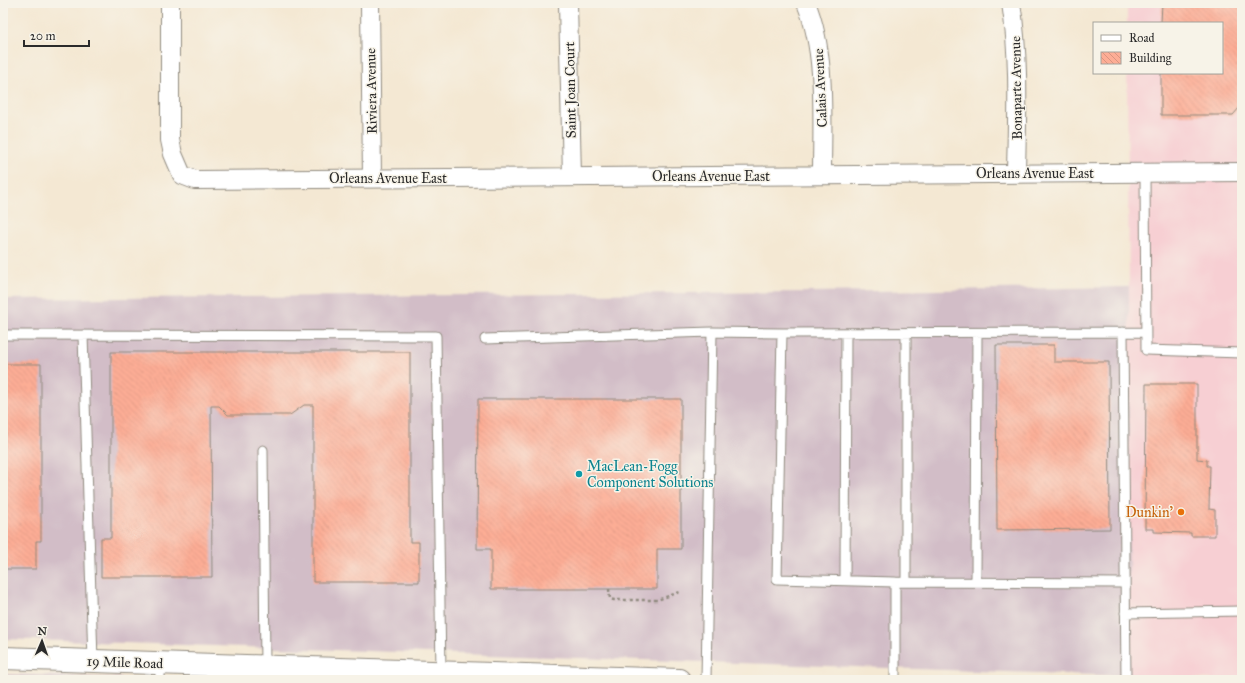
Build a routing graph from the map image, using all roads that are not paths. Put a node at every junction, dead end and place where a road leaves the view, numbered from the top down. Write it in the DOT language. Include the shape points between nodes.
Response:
graph roads {
  1 [pos="170,3"];
  2 [pos="370,3"];
  3 [pos="568,3"];
  4 [pos="806,3"];
  5 [pos="1012,3"];
  6 [pos="1242,172"];
  7 [pos="1145,173"];
  8 [pos="1016,174"];
  9 [pos="822,175"];
  10 [pos="572,177"];
  11 [pos="372,178"];
  12 [pos="712,332"];
  13 [pos="1123,332"];
  14 [pos="1145,332"];
  15 [pos="782,333"];
  16 [pos="846,333"];
  17 [pos="906,333"];
  18 [pos="977,333"];
  19 [pos="3,335"];
  20 [pos="83,335"];
  21 [pos="485,339"];
  22 [pos="1242,354"];
  23 [pos="263,450"];
  24 [pos="845,580"];
  25 [pos="895,582"];
  26 [pos="906,582"];
  27 [pos="976,582"];
  28 [pos="1125,583"];
  29 [pos="1242,610"];
  30 [pos="1125,612"];
  31 [pos="3,658"];
  32 [pos="93,661"];
  33 [pos="265,666"];
  34 [pos="160,671"];
  35 [pos="227,673"];
  36 [pos="441,676"];
  37 [pos="618,679"];
  38 [pos="679,680"];
  39 [pos="706,680"];
  40 [pos="895,680"];
  41 [pos="1126,680"];
  1 -- 11 [label="street, Orleans Avenue East" via="170,140 182,175 195,180"];
  2 -- 11 [label="street, Riviera Avenue"];
  3 -- 10 [label="street, Saint Joan Court"];
  4 -- 9 [label="street, Calais Avenue" via="818,48 822,99"];
  5 -- 8 [label="street, Bonaparte Avenue" via="1017,69"];
  6 -- 7 [label="street, Orleans Avenue East"];
  7 -- 8 [label="street, Orleans Avenue East"];
  7 -- 14 [label="lane"];
  8 -- 9 [label="street, Orleans Avenue East"];
  9 -- 10 [label="street, Orleans Avenue East"];
  10 -- 11 [label="street, Orleans Avenue East"];
  12 -- 15 [label="lane"];
  12 -- 21 [label="lane"];
  12 -- 39 [label="lane"];
  13 -- 14 [label="lane"];
  13 -- 18 [label="lane"];
  13 -- 28 [label="lane"];
  14 -- 22 [label="lane" via="1146,350"];
  15 -- 16 [label="lane"];
  15 -- 24 [label="lane" via="777,579"];
  16 -- 17 [label="lane"];
  16 -- 24 [label="lane"];
  17 -- 18 [label="lane"];
  17 -- 26 [label="lane"];
  18 -- 27 [label="lane"];
  19 -- 20 [label="lane"];
  20 -- 32 [label="lane"];
  20 -- 36 [label="lane" via="436,336"];
  23 -- 33 [label="lane"];
  24 -- 25 [label="lane"];
  25 -- 26 [label="lane"];
  25 -- 40 [label="lane"];
  26 -- 27 [label="lane"];
  27 -- 28 [label="lane"];
  28 -- 30 [label="lane"];
  29 -- 30 [label="lane"];
  30 -- 41 [label="lane"];
  31 -- 32 [label="street, 19 Mile Road"];
  32 -- 34 [label="street, 19 Mile Road"];
  33 -- 35 [label="street, 19 Mile Road"];
  33 -- 36 [label="street, 19 Mile Road"];
  34 -- 35 [label="street, 19 Mile Road"];
  36 -- 37 [label="street, 19 Mile Road"];
  37 -- 38 [label="street, 19 Mile Road"];
}
